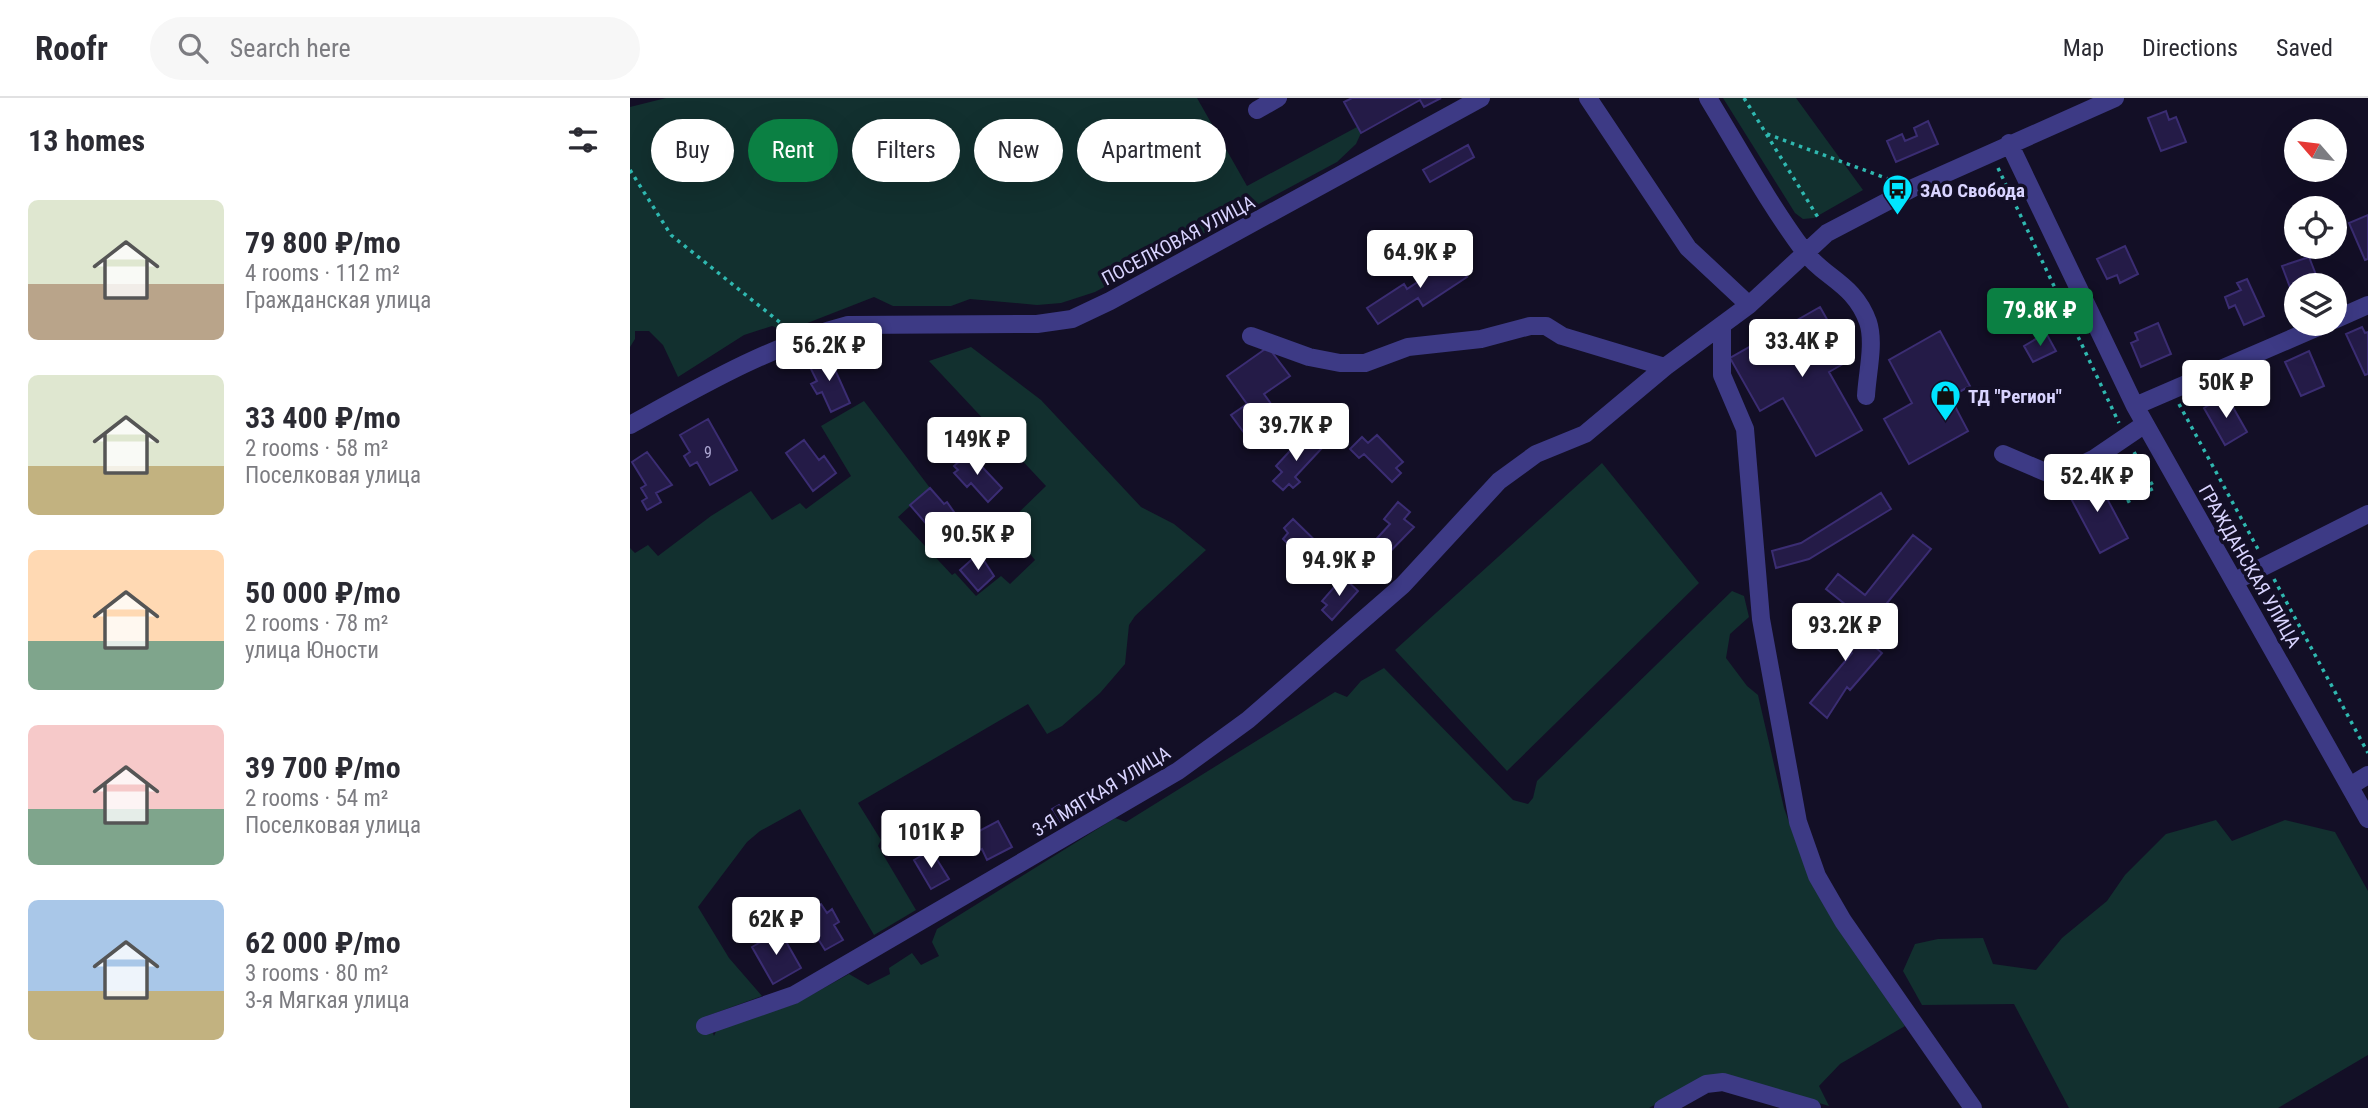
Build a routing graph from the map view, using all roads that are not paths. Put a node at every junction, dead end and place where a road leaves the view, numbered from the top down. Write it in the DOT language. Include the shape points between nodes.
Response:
graph roads {
  1 [pos="1278,98"];
  2 [pos="1481,98"];
  3 [pos="1588,98"];
  4 [pos="1708,98"];
  5 [pos="2115,98"];
  6 [pos="1257,110"];
  7 [pos="2009,143"];
  8 [pos="1806,254"];
  9 [pos="1749,305"];
  10 [pos="2368,305"];
  11 [pos="2347,314"];
  12 [pos="1722,327"];
  13 [pos="1251,336"];
  14 [pos="2298,336"];
  15 [pos="1665,367"];
  16 [pos="1866,396"];
  17 [pos="2135,407"];
  18 [pos="2145,424"];
  19 [pos="630,425"];
  20 [pos="2003,454"];
  21 [pos="2368,514"];
  22 [pos="2235,581"];
  23 [pos="2368,775"];
  24 [pos="2350,786"];
  25 [pos="2368,819"];
  26 [pos="705,1026"];
  27 [pos="1663,1108"];
  28 [pos="1812,1108"];
  29 [pos="1972,1108"];
  1 -- 6 [label="street"];
  2 -- 19 [label="street, ПОСЕЛКОВАЯ УЛИЦА" via="1072,318 1037,324 848,326 803,340 711,381"];
  3 -- 9 [label="street" via="1688,248"];
  4 -- 8 [label="street"];
  5 -- 7 [label="street"];
  7 -- 8 [label="street" via="1827,233"];
  7 -- 17 [label="street, ГРАЖДАНСКАЯ УЛИЦА"];
  8 -- 9 [label="street"];
  8 -- 16 [label="street" via="1842,283 1868,323"];
  9 -- 12 [label="street"];
  10 -- 11 [label="street"];
  12 -- 15 [label="street"];
  12 -- 29 [label="street" via="1722,375 1745,429 1761,619 1798,822 1818,876 1843,921"];
  13 -- 15 [label="street" via="1340,363 1365,362 1408,347 1546,326 1562,336"];
  14 -- 17 [label="street"];
  15 -- 26 [label="street, 3-Я МЯГКАЯ УЛИЦА" via="1585,434 1536,454 1499,481 1403,585 1248,720 1178,771 794,995"];
  17 -- 18 [label="street, ГРАЖДАНСКАЯ УЛИЦА"];
  18 -- 20 [label="street" via="2057,477"];
  18 -- 22 [label="street, ГРАЖДАНСКАЯ УЛИЦА"];
  21 -- 22 [label="street"];
  22 -- 24 [label="street, ГРАЖДАНСКАЯ УЛИЦА"];
  23 -- 24 [label="street"];
  24 -- 25 [label="street, ГРАЖДАНСКАЯ УЛИЦА"];
  27 -- 28 [label="street" via="1714,1082"];
}
